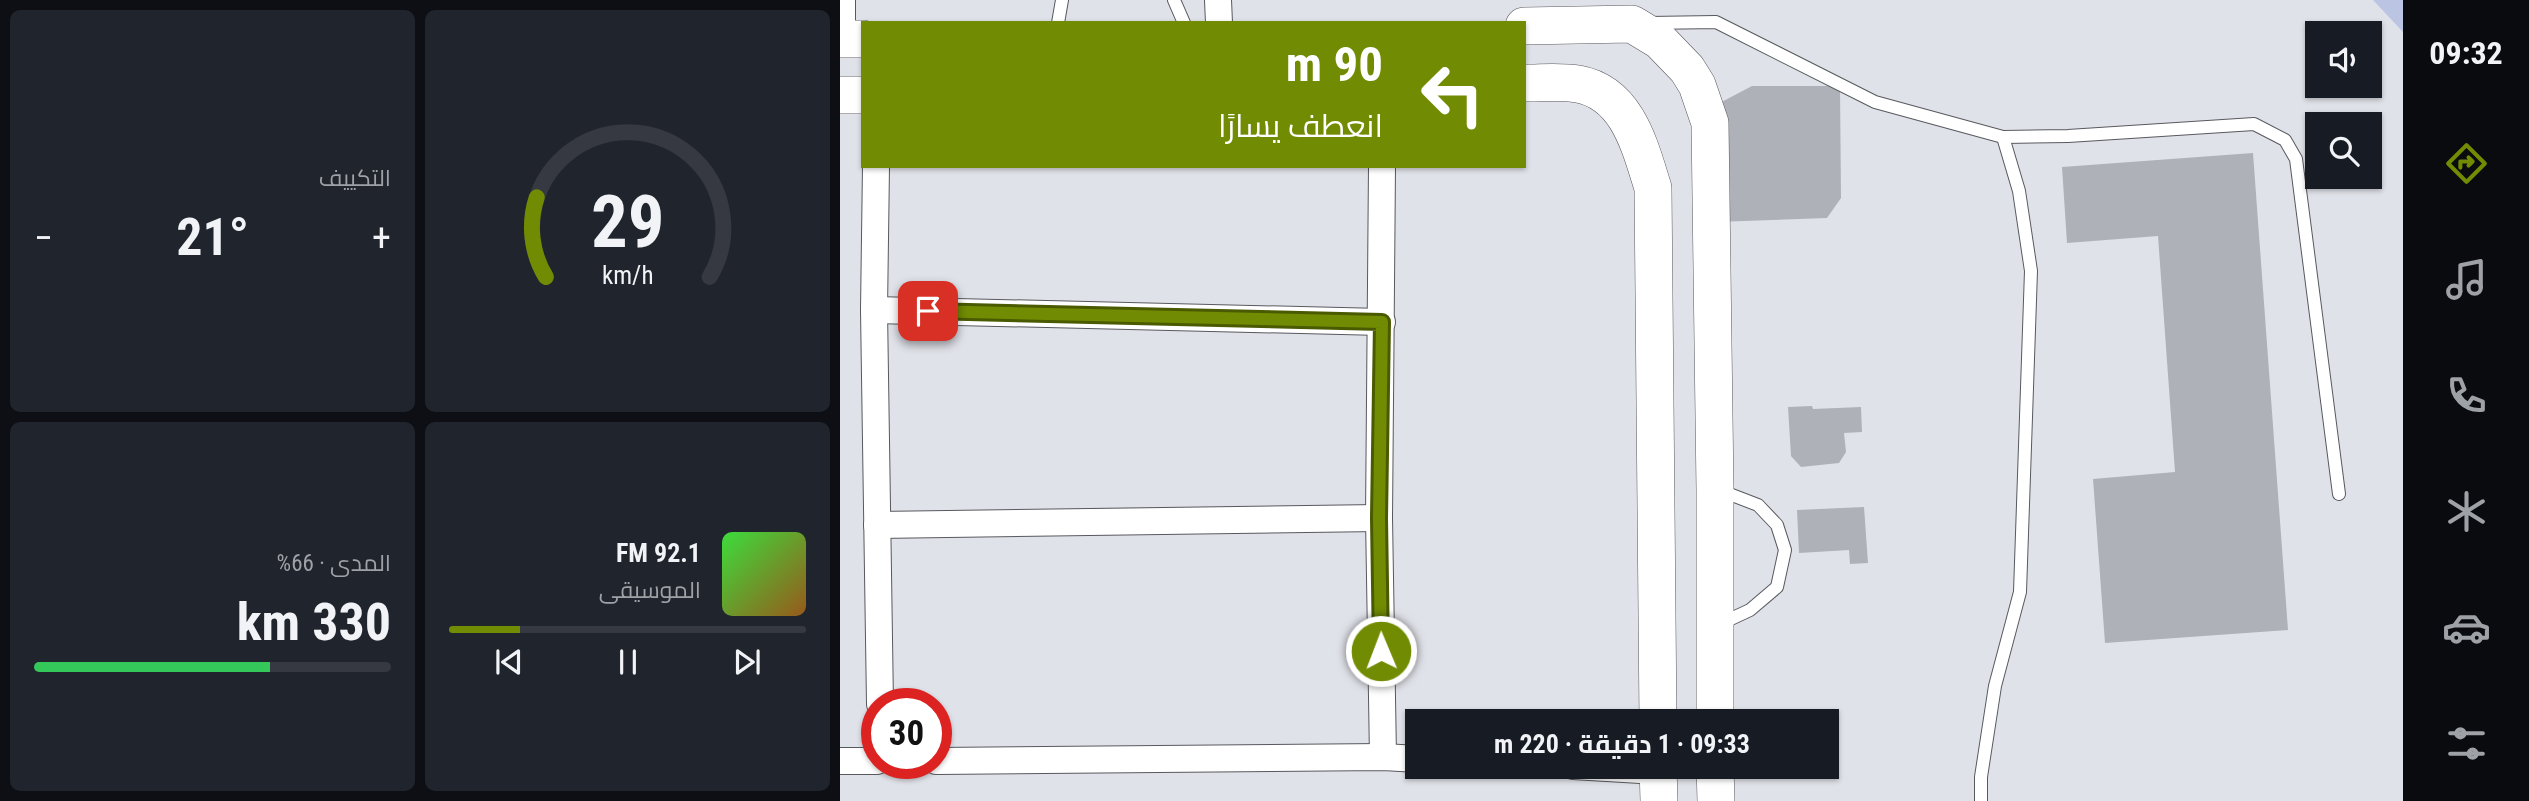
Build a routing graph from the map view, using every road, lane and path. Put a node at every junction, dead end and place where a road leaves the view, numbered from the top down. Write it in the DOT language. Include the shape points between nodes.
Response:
graph roads {
  1 [pos="842,0"];
  2 [pos="1062,0"];
  3 [pos="1174,0"];
  4 [pos="1218,0"];
  5 [pos="1058,21"];
  6 [pos="1183,21"];
  7 [pos="1219,21"];
  8 [pos="1632,24"];
  9 [pos="1526,26"];
  10 [pos="848,39"];
  11 [pos="1526,83"];
  12 [pos="840,95"];
  13 [pos="861,95"];
  14 [pos="2003,137"];
  15 [pos="876,168"];
  16 [pos="1382,168"];
  17 [pos="874,310"];
  18 [pos="1382,322"];
  19 [pos="1715,489"];
  20 [pos="2339,494"];
  21 [pos="1379,518"];
  22 [pos="877,525"];
  23 [pos="1714,627"];
  24 [pos="880,688"];
  25 [pos="1658,709"];
  26 [pos="1715,709"];
  27 [pos="1383,757"];
  28 [pos="1405,758"];
  29 [pos="840,761"];
  30 [pos="861,761"];
  31 [pos="952,761"];
  32 [pos="1715,779"];
  33 [pos="1716,801"];
  34 [pos="1981,801"];
  1 -- 10 [label="street"];
  2 -- 5 [label="lane"];
  3 -- 6 [label="lane"];
  4 -- 7 [label="street"];
  8 -- 9 [label="main road"];
  8 -- 14 [label="lane" via="1716,22 1875,102"];
  8 -- 19 [label="main road" via="1660,41 1687,69 1710,123"];
  11 -- 25 [label="main road" via="1580,84 1606,95 1623,111 1634,131 1653,188"];
  12 -- 13 [label="main road"];
  14 -- 20 [label="lane" via="2254,124 2285,140 2296,159"];
  14 -- 34 [label="lane" via="2020,191 2031,271 2020,592 1995,686"];
  15 -- 17 [label="street"];
  16 -- 18 [label="street"];
  17 -- 18 [label="street"];
  17 -- 22 [label="street"];
  18 -- 21 [label="street"];
  19 -- 23 [label="main road"];
  19 -- 23 [label="lane" via="1758,505 1777,525 1785,550 1777,587 1749,610"];
  21 -- 22 [label="street"];
  21 -- 27 [label="street"];
  22 -- 24 [label="street"];
  23 -- 26 [label="main road"];
  27 -- 28 [label="street"];
  27 -- 31 [label="street"];
  29 -- 30 [label="street"];
  32 -- 33 [label="main road"];
}
